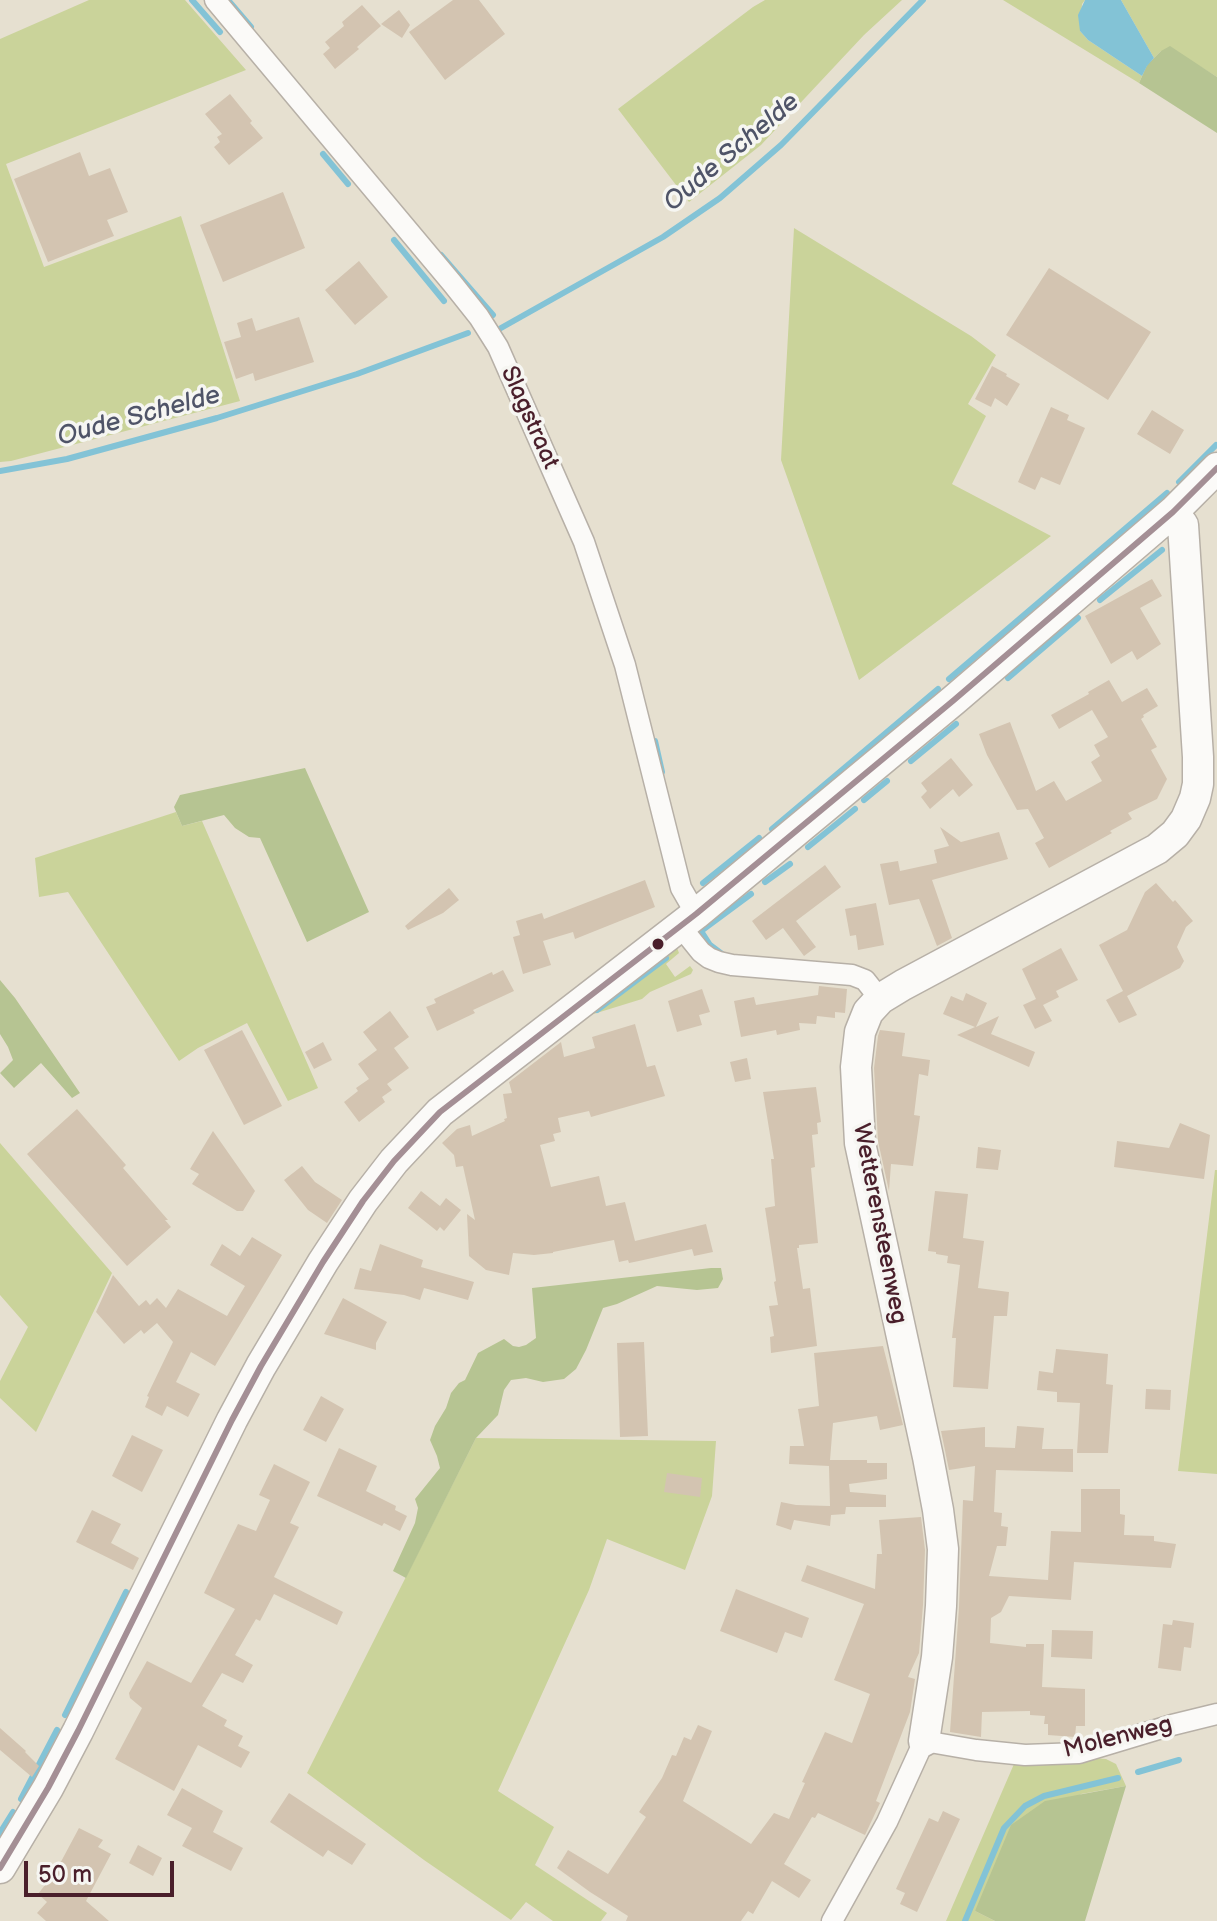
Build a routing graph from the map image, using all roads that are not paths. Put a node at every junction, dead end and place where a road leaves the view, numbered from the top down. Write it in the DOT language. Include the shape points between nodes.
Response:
graph roads {
  1 [pos="215,0"];
  2 [pos="1217,468"];
  3 [pos="1173,512"];
  4 [pos="1207,785"];
  5 [pos="688,920"];
  6 [pos="880,999"];
  7 [pos="1217,1714"];
  8 [pos="924,1741"];
  9 [pos="0,1868"];
  10 [pos="832,1921"];
  1 -- 5 [label="street, Slagstraat" via="452,283 498,347 584,542 625,665"];
  2 -- 3 [label="street"];
  3 -- 4 [label="street, Wetterensteenweg" via="1183,525 1195,706"];
  3 -- 5 [label="street"];
  4 -- 6 [label="street, Wetterensteenweg" via="1175,834 1157,849"];
  5 -- 6 [label="street, Slagstraat" via="701,952 709,958 732,965 852,975 865,980"];
  5 -- 9 [label="street" via="440,1112 363,1201 236,1411 73,1742"];
  6 -- 8 [label="street, Wetterensteenweg" via="860,1032 860,1143 942,1545 937,1657"];
  7 -- 8 [label="street, Molenweg" via="1079,1753 1025,1755"];
  8 -- 10 [label="street, Wetterensteenweg"];
}
